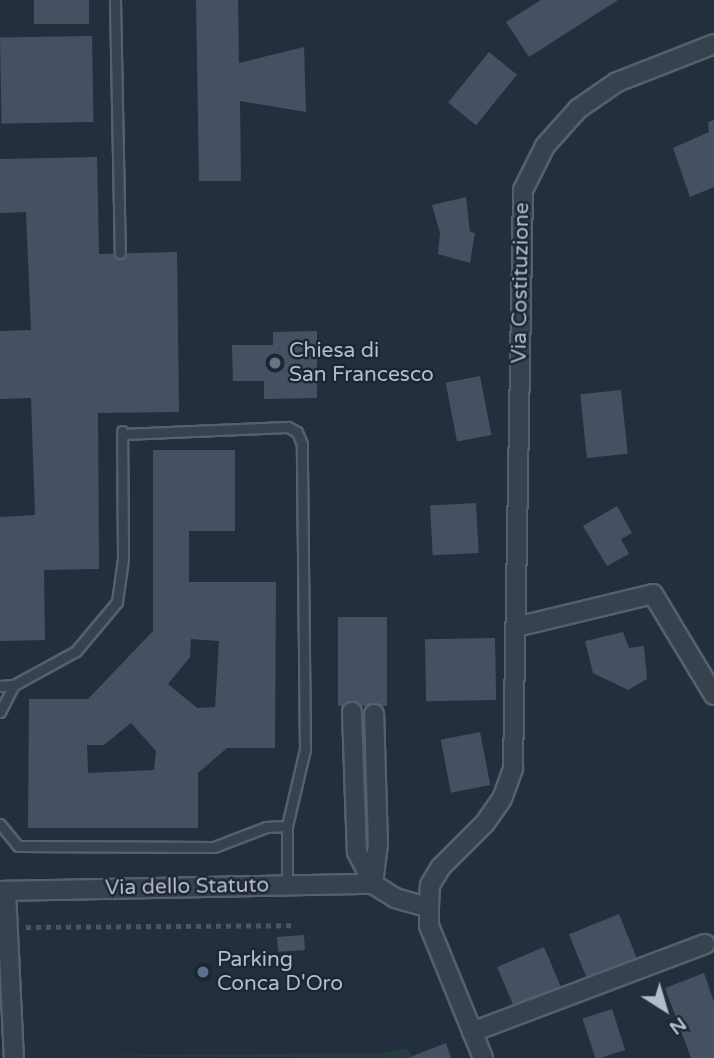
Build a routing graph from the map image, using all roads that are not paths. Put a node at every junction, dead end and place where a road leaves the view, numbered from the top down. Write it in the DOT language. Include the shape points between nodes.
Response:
graph roads {
  1 [pos="115,0"];
  2 [pos="714,44"];
  3 [pos="120,253"];
  4 [pos="516,627"];
  5 [pos="14,685"];
  6 [pos="0,686"];
  7 [pos="714,695"];
  8 [pos="0,712"];
  9 [pos="352,712"];
  10 [pos="374,714"];
  11 [pos="0,824"];
  12 [pos="287,826"];
  13 [pos="373,884"];
  14 [pos="287,886"];
  15 [pos="3,891"];
  16 [pos="429,908"];
  17 [pos="705,944"];
  18 [pos="472,1031"];
  19 [pos="14,1058"];
  20 [pos="483,1058"];
  1 -- 3 [label="lane"];
  2 -- 4 [label="street, Via Costituzione" via="617,82 578,109 545,146 523,190"];
  4 -- 7 [label="street" via="653,594"];
  4 -- 16 [label="street, Via Costituzione" via="513,768 502,799 485,823 441,867 430,885"];
  5 -- 6 [label="lane"];
  5 -- 8 [label="lane"];
  5 -- 12 [label="lane" via="76,651 117,602 123,559 122,431 288,427 297,432 302,444 305,749"];
  9 -- 13 [label="street" via="357,852"];
  10 -- 13 [label="street" via="378,846"];
  11 -- 12 [label="lane" via="18,846 214,847 266,827"];
  12 -- 14 [label="lane"];
  13 -- 14 [label="street, Via dello Statuto"];
  13 -- 16 [label="street" via="394,898"];
  14 -- 15 [label="street, Via dello Statuto"];
  15 -- 19 [label="street"];
  16 -- 18 [label="street" via="429,926"];
  17 -- 18 [label="street"];
  18 -- 20 [label="street"];
}
